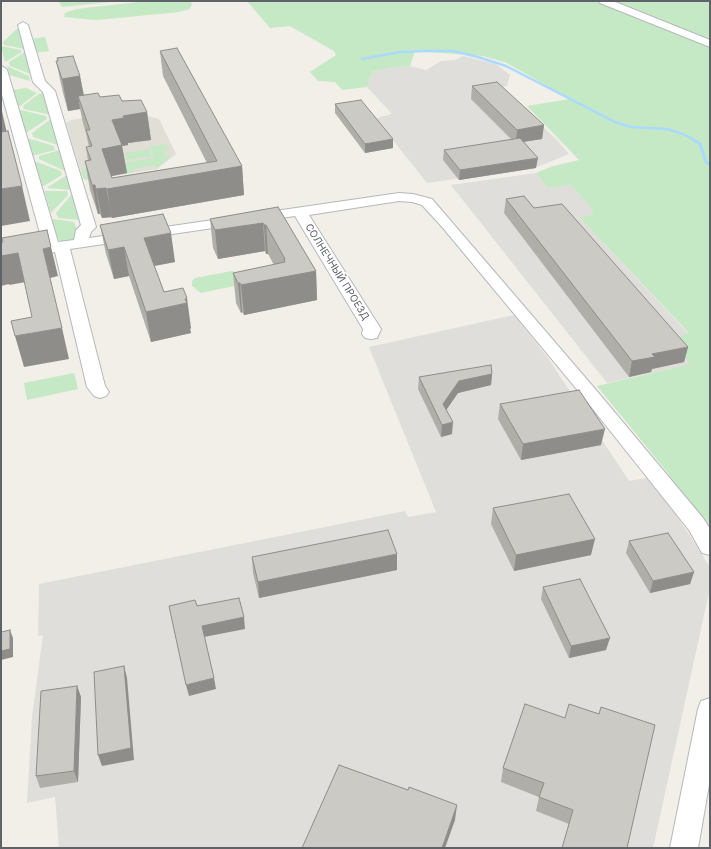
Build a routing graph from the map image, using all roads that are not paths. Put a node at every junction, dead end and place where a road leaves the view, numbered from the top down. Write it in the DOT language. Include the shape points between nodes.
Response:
graph roads {
  1 [pos="604,1"];
  2 [pos="23,26"];
  3 [pos="710,44"];
  4 [pos="1,70"];
  5 [pos="300,212"];
  6 [pos="80,244"];
  7 [pos="57,247"];
  8 [pos="1,256"];
  9 [pos="371,334"];
  10 [pos="100,392"];
  11 [pos="710,547"];
  12 [pos="710,709"];
  13 [pos="706,753"];
  14 [pos="684,848"];
  1 -- 3 [label="street"];
  2 -- 6 [label="street" via="39,82 49,91 89,227 84,230"];
  4 -- 7 [label="street"];
  5 -- 6 [label="street"];
  5 -- 9 [label="street, СОЛНЕЧНЫЙ ПРОЕЗД" via="372,328"];
  5 -- 11 [label="street" via="399,197 427,202 587,390 696,524"];
  6 -- 7 [label="street"];
  7 -- 8 [label="street"];
  7 -- 10 [label="street" via="96,387"];
  12 -- 13 [label="street"];
  13 -- 14 [label="street"];
}
